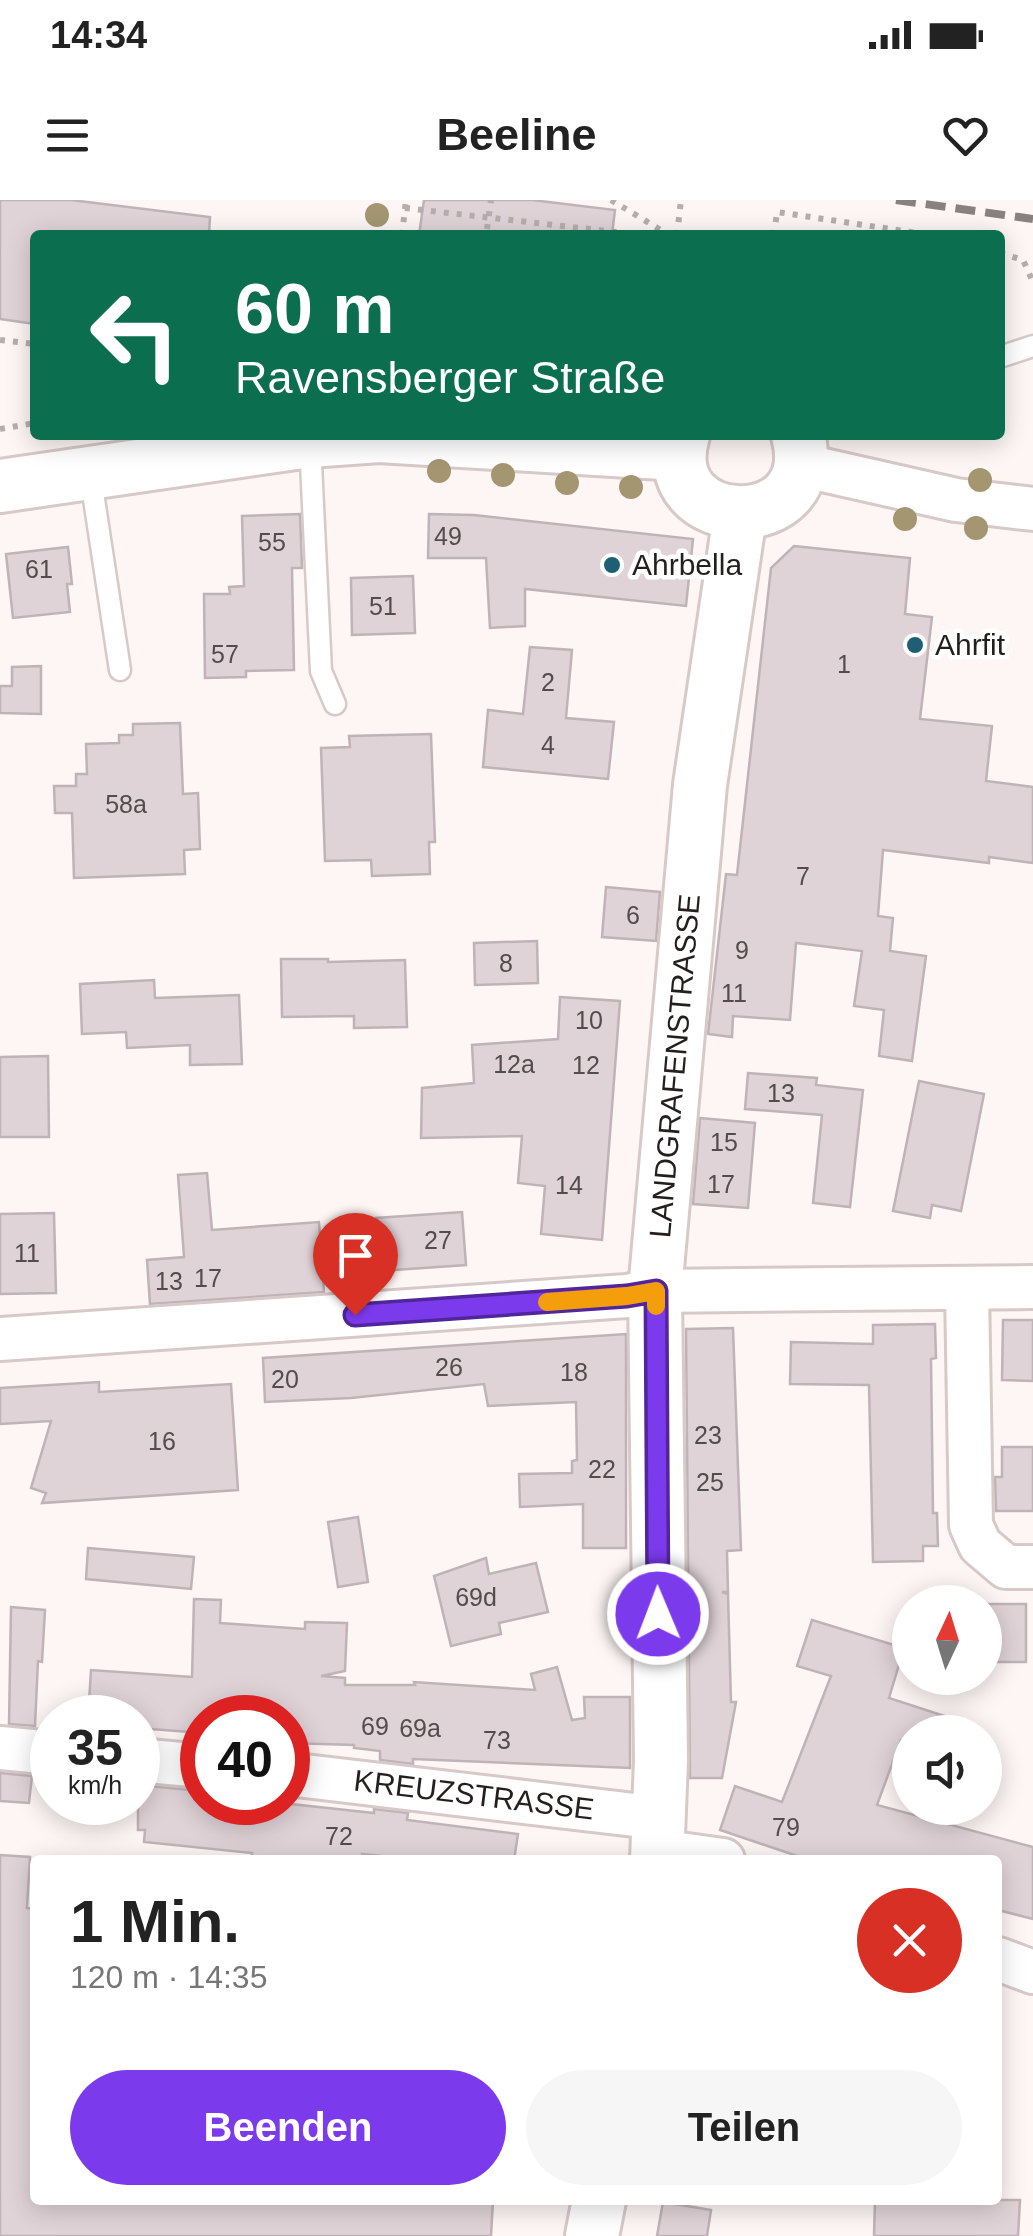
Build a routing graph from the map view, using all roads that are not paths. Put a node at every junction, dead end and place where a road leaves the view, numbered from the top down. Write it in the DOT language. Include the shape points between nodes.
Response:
graph roads {
  1 [pos="1033,346"];
  2 [pos="1005,354"];
  3 [pos="324,440"];
  4 [pos="513,440"];
  5 [pos="310,441"];
  6 [pos="681,445"];
  7 [pos="799,450"];
  8 [pos="89,471"];
  9 [pos="0,486"];
  10 [pos="1033,509"];
  11 [pos="740,515"];
  12 [pos="120,670"];
  13 [pos="335,704"];
  14 [pos="1033,1288"];
  15 [pos="967,1289"];
  16 [pos="656,1291"];
  17 [pos="0,1339"];
  18 [pos="1033,1568"];
  19 [pos="0,1748"];
  20 [pos="30,1750"];
  21 [pos="310,1778"];
  22 [pos="658,1843"];
  23 [pos="704,1855"];
  24 [pos="1002,1960"];
  25 [pos="1033,1972"];
  26 [pos="598,2205"];
  27 [pos="592,2236"];
  1 -- 2 [label="lane"];
  3 -- 5 [label="street"];
  4 -- 6 [label="street"];
  5 -- 8 [label="street"];
  5 -- 13 [label="lane" via="321,671"];
  6 -- 11 [label="street" via="684,478 696,495 712,508"];
  7 -- 10 [label="street" via="956,500"];
  7 -- 11 [label="street" via="791,488 775,504"];
  8 -- 9 [label="street"];
  8 -- 12 [label="lane"];
  11 -- 16 [label="street, LANDGRAFENSTRASSE" via="700,785"];
  14 -- 15 [label="street"];
  15 -- 16 [label="street"];
  15 -- 18 [label="street" via="971,1525 980,1545 1006,1567"];
  16 -- 17 [label="street"];
  16 -- 22 [label="street, LANDGRAFENSTRASSE"];
  19 -- 20 [label="street"];
  21 -- 22 [label="street, KREUZSTRASSE"];
  22 -- 23 [label="street, KREUZSTRASSE"];
  24 -- 25 [label="street"];
  26 -- 27 [label="street"];
}
